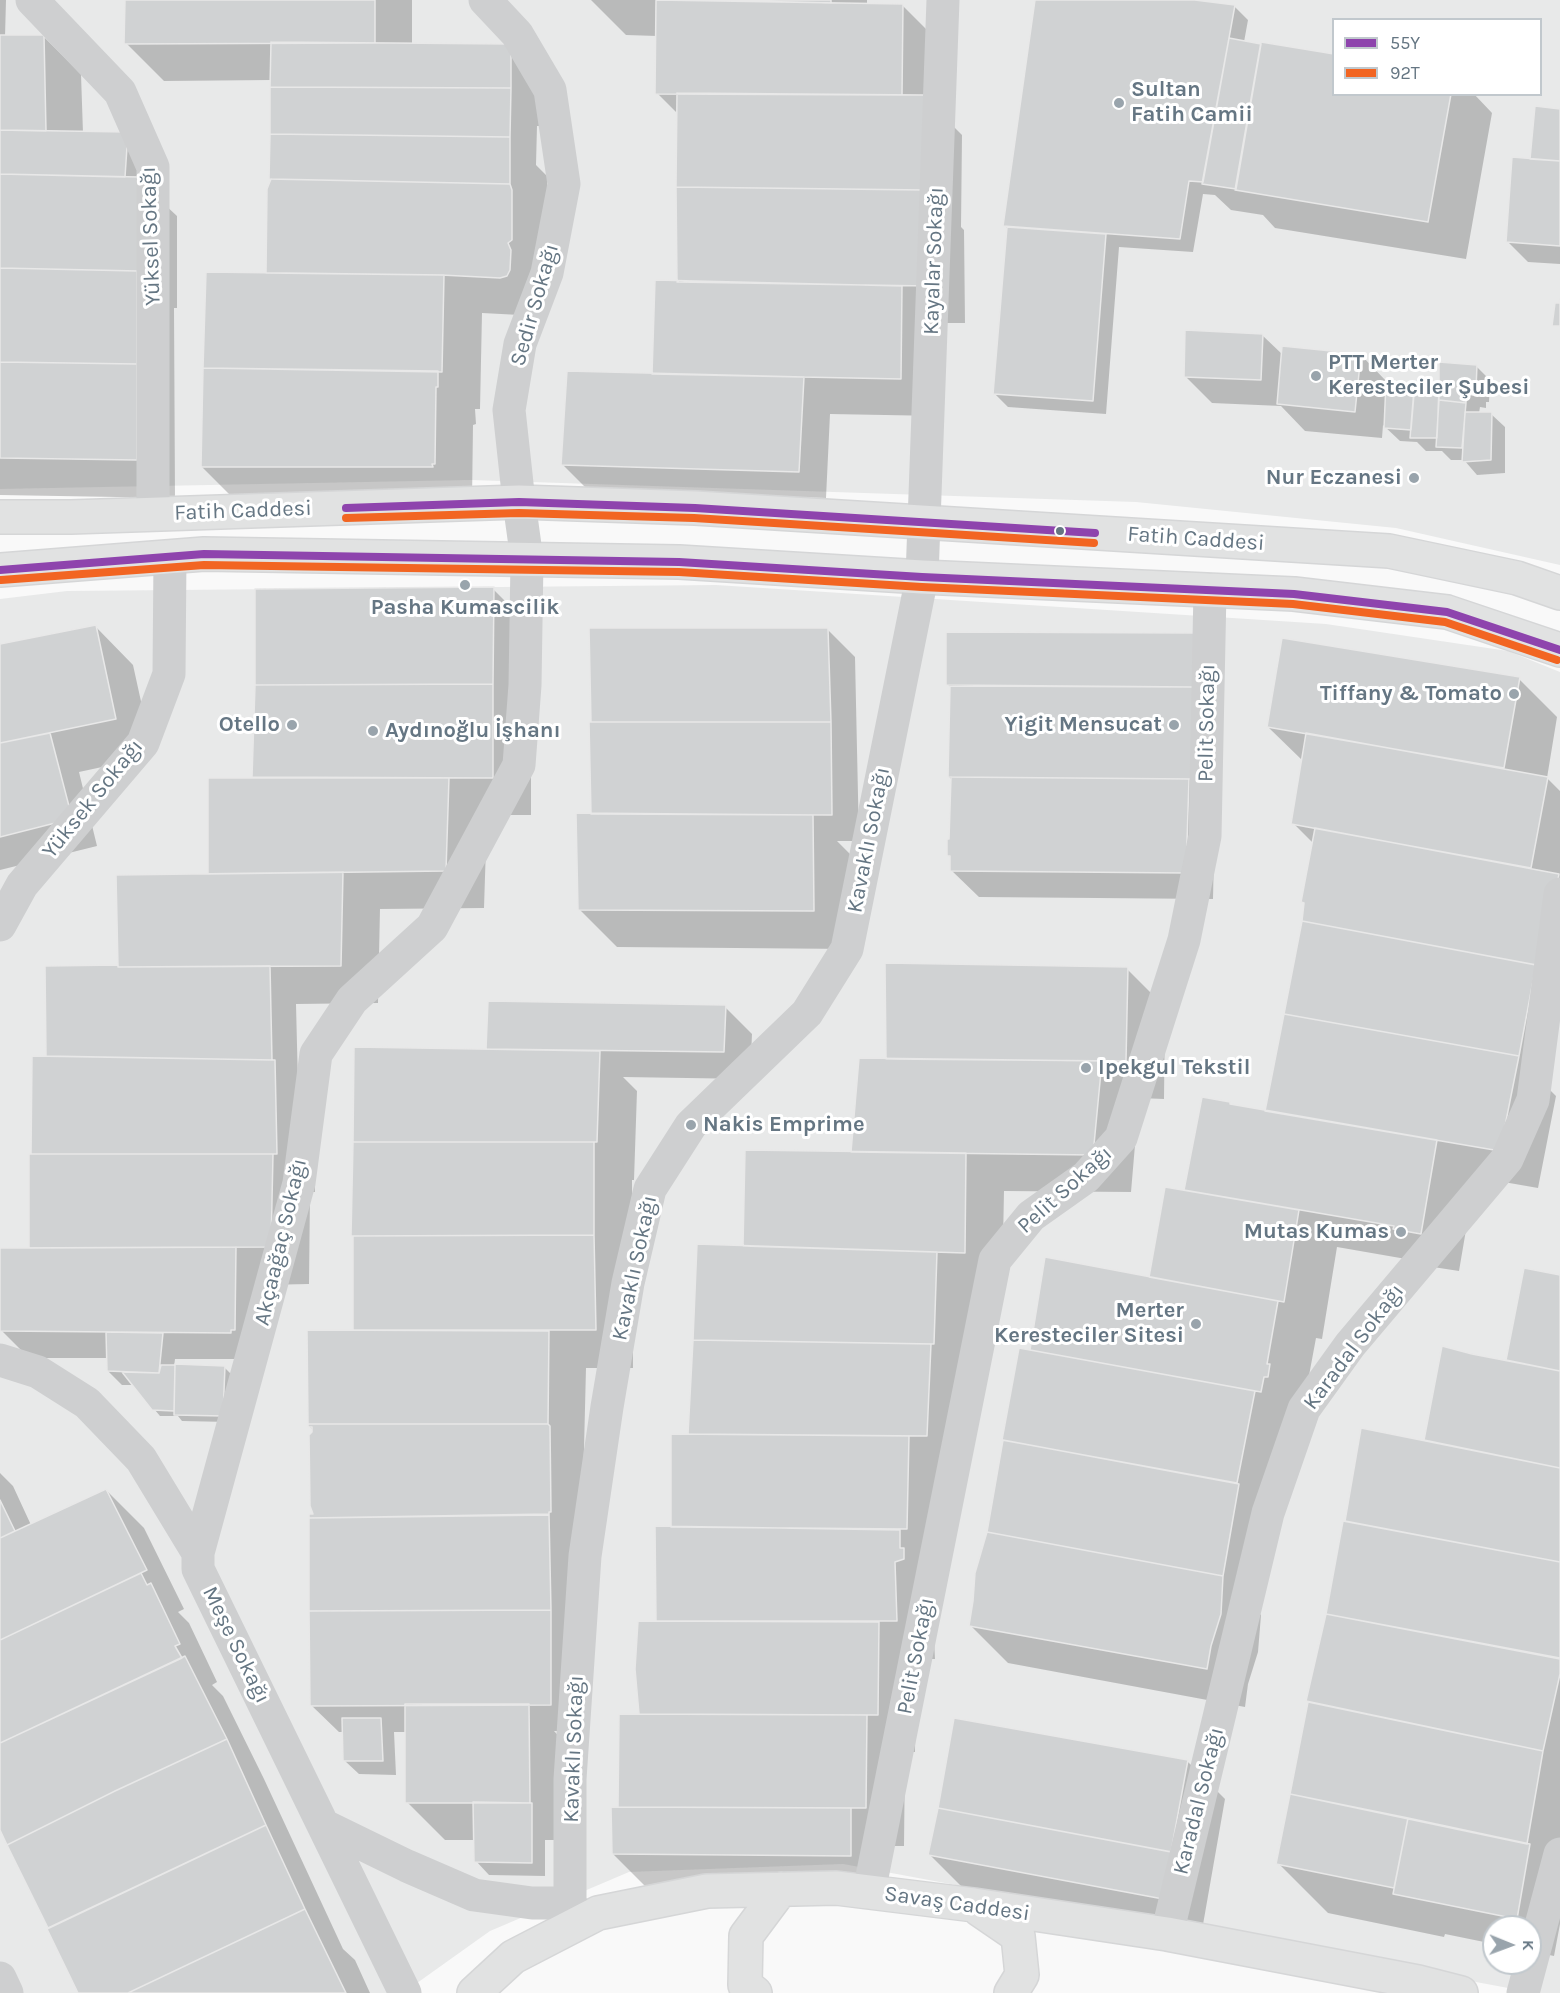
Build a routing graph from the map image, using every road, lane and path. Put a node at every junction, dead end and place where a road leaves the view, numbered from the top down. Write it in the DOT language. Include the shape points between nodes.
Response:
graph roads {
  1 [pos="32,0"];
  2 [pos="485,0"];
  3 [pos="943,0"];
  4 [pos="519,502"];
  5 [pos="153,514"];
  6 [pos="0,517"];
  7 [pos="925,522"];
  8 [pos="170,557"];
  9 [pos="527,560"];
  10 [pos="0,570"];
  11 [pos="922,577"];
  12 [pos="1210,590"];
  13 [pos="1560,593"];
  14 [pos="1560,650"];
  15 [pos="1560,894"];
  16 [pos="0,925"];
  17 [pos="0,1360"];
  18 [pos="198,1553"];
  19 [pos="325,1826"];
  20 [pos="1560,1854"];
  21 [pos="781,1889"];
  22 [pos="869,1892"];
  23 [pos="974,1905"];
  24 [pos="570,1915"];
  25 [pos="1167,1934"];
  26 [pos="0,1977"];
  27 [pos="7,1993"];
  28 [pos="405,1993"];
  29 [pos="474,1993"];
  30 [pos="755,1993"];
  31 [pos="1011,1993"];
  32 [pos="1461,1993"];
  33 [pos="1523,1993"];
  1 -- 5 [label="street, Yüksel Sokağı" via="120,92 153,167"];
  2 -- 4 [label="street, Sedir Sokağı" via="517,34 550,90 564,184 547,273 520,344 509,410"];
  3 -- 7 [label="street, Kayalar Sokağı"];
  4 -- 5 [label="main road, Fatih Caddesi"];
  4 -- 7 [label="main road, Fatih Caddesi"];
  4 -- 9 [label="street, Sedir Sokağı"];
  5 -- 6 [label="main road, Fatih Caddesi"];
  7 -- 11 [label="street, Kayalar Sokağı"];
  7 -- 13 [label="main road, Fatih Caddesi" via="1389,551 1517,578"];
  8 -- 9 [label="main road, Fatih Caddesi" via="204,554"];
  8 -- 10 [label="main road, Fatih Caddesi"];
  8 -- 16 [label="street, Yüksek Sokağı" via="169,674 143,743 22,885"];
  9 -- 11 [label="main road, Fatih Caddesi" via="679,562"];
  9 -- 18 [label="street, Akçaağaç Sokağı" via="519,765 432,927 352,1000 316,1054 299,1183"];
  11 -- 12 [label="main road, Fatih Caddesi"];
  11 -- 24 [label="street, Kavaklı Sokağı" via="847,949 807,1013 691,1125 650,1189 628,1283 585,1556 570,1779"];
  12 -- 14 [label="main road, Fatih Caddesi" via="1294,594 1447,612"];
  12 -- 22 [label="street, Pelit Sokağı" via="1205,836 1184,940 1121,1138 1086,1177 1031,1216 995,1260"];
  15 -- 25 [label="street, Karadal Sokağı" via="1533,1100 1507,1159 1350,1345 1304,1409 1268,1513"];
  17 -- 18 [label="street, Meşe Sokağı" via="38,1372 87,1403 141,1459"];
  18 -- 19 [label="street, Meşe Sokağı" via="198,1569"];
  19 -- 24 [label="street" via="474,1895 532,1903"];
  19 -- 28 [label="street, Meşe Sokağı"];
  20 -- 33 [label="street"];
  21 -- 22 [label="main road, Savaş Caddesi"];
  21 -- 24 [label="main road, Savaş Caddesi" via="707,1891"];
  21 -- 30 [label="main road" via="746,1936 745,1985"];
  22 -- 23 [label="main road, Savaş Caddesi"];
  23 -- 25 [label="main road, Savaş Caddesi"];
  23 -- 31 [label="main road" via="1018,1936 1022,1976"];
  24 -- 29 [label="main road, Savaş Caddesi" via="513,1957"];
  25 -- 32 [label="main road, Savaş Caddesi"];
  26 -- 27 [label="street"];
}
